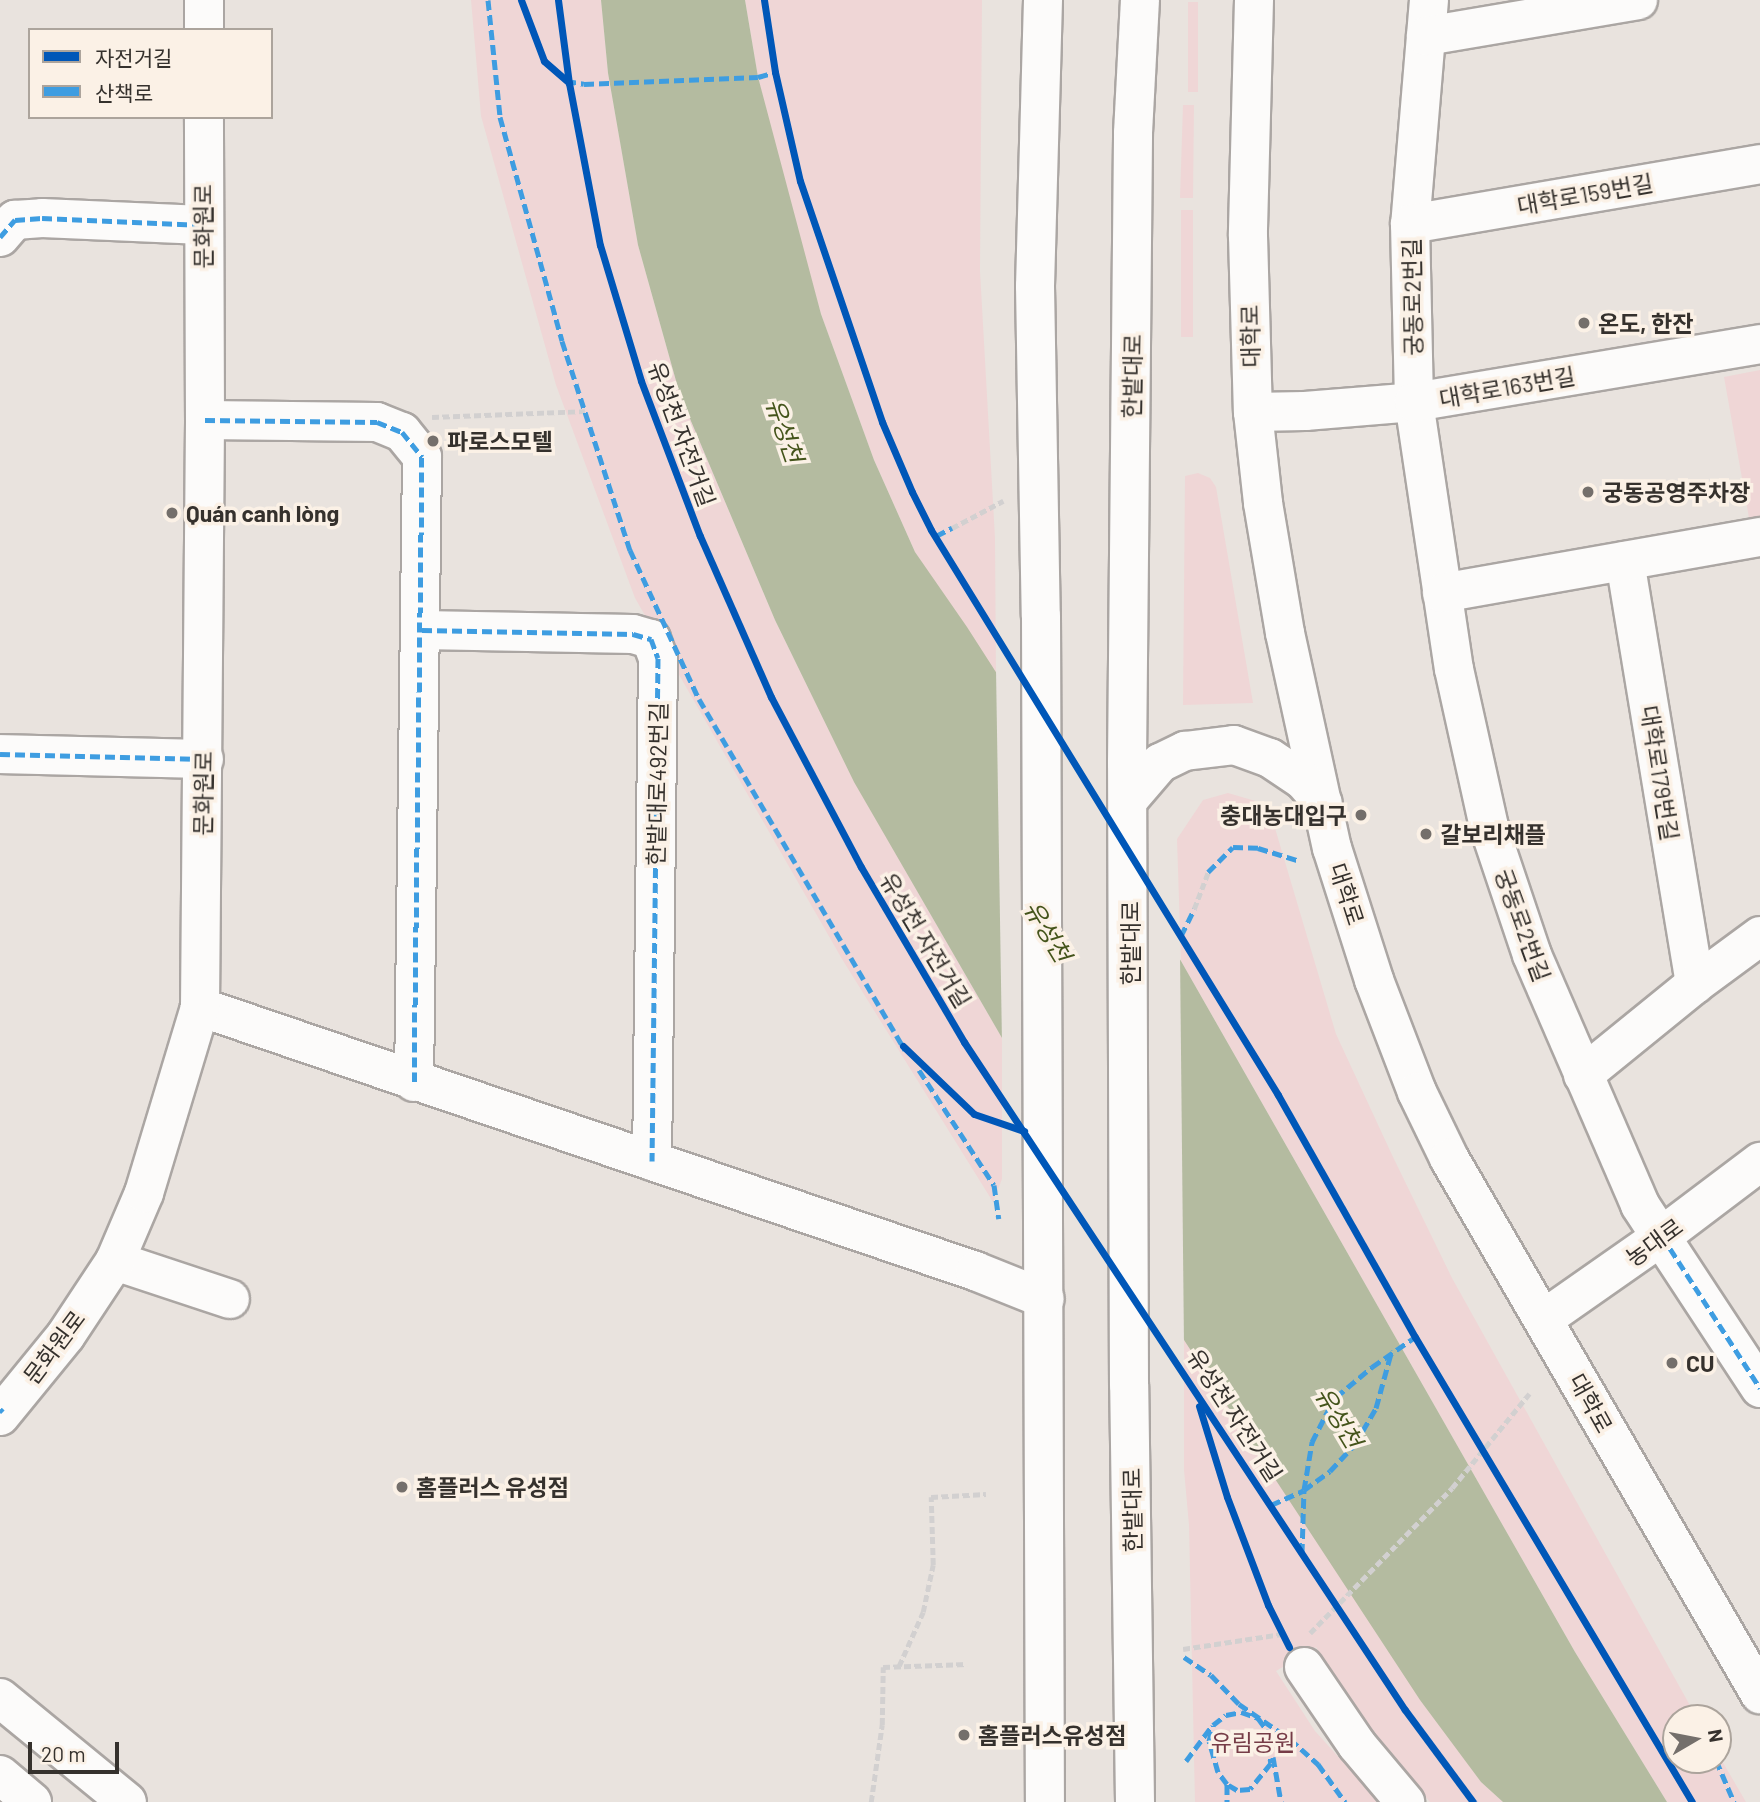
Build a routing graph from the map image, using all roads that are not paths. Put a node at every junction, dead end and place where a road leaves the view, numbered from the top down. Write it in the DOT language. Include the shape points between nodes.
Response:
graph roads {
  1 [pos="204,0"];
  2 [pos="1043,0"];
  3 [pos="1140,0"];
  4 [pos="1254,0"];
  5 [pos="1639,0"];
  6 [pos="1427,18"];
  7 [pos="204,28"];
  8 [pos="204,119"];
  9 [pos="1760,164"];
  10 [pos="1410,224"];
  11 [pos="203,225"];
  12 [pos="0,237"];
  13 [pos="1760,344"];
  14 [pos="1414,402"];
  15 [pos="1253,412"];
  16 [pos="205,420"];
  17 [pos="1760,537"];
  18 [pos="1625,561"];
  19 [pos="1442,593"];
  20 [pos="422,631"];
  21 [pos="0,754"];
  22 [pos="204,759"];
  23 [pos="1132,783"];
  24 [pos="1323,803"];
  25 [pos="1760,936"];
  26 [pos="1695,984"];
  27 [pos="200,1007"];
  28 [pos="1583,1075"];
  29 [pos="414,1082"];
  30 [pos="652,1161"];
  31 [pos="1760,1162"];
  32 [pos="1662,1236"];
  33 [pos="115,1261"];
  34 [pos="1045,1298"];
  35 [pos="230,1299"];
  36 [pos="1545,1318"];
  37 [pos="1760,1388"];
  38 [pos="1,1412"];
  39 [pos="1301,1654"];
  40 [pos="1760,1694"];
  41 [pos="0,1698"];
  42 [pos="0,1775"];
  43 [pos="32,1802"];
  44 [pos="127,1802"];
  45 [pos="1045,1802"];
  46 [pos="1135,1802"];
  47 [pos="1405,1802"];
  1 -- 7 [label="street"];
  2 -- 34 [label="street" via="1035,286"];
  3 -- 23 [label="street, 한밭대로" via="1133,134"];
  4 -- 15 [label="street, 대학로" via="1248,236"];
  5 -- 6 [label="street"];
  6 -- 10 [label="street, 궁동로2번길"];
  8 -- 11 [label="street, 문화원로"];
  9 -- 10 [label="street, 대학로159번길"];
  10 -- 14 [label="street, 궁동로2번길"];
  11 -- 12 [label="street" via="42,218 15,220"];
  11 -- 16 [label="street, 문화원로"];
  13 -- 14 [label="street, 대학로163번길"];
  14 -- 15 [label="street, 대학로163번길"];
  14 -- 19 [label="street, 궁동로2번길"];
  15 -- 24 [label="street, 대학로" via="1285,633"];
  16 -- 20 [label="street" via="377,422 402,432 422,457"];
  16 -- 22 [label="street, 문화원로"];
  17 -- 18 [label="street"];
  18 -- 19 [label="street"];
  18 -- 26 [label="street, 대학로179번길"];
  19 -- 28 [label="street, 궁동로2번길" via="1489,827 1532,955"];
  20 -- 29 [label="street"];
  20 -- 30 [label="street, 한밭대로492번길" via="633,634 651,639 658,658"];
  21 -- 22 [label="street"];
  22 -- 27 [label="street, 문화원로"];
  23 -- 24 [label="street" via="1185,751 1234,745 1270,758 1303,780"];
  23 -- 46 [label="street, 한밭대로" via="1129,1385"];
  24 -- 36 [label="street, 대학로" via="1332,848 1374,980 1417,1092 1462,1180"];
  25 -- 26 [label="street"];
  26 -- 28 [label="street"];
  27 -- 29 [label="street"];
  27 -- 33 [label="street, 문화원로" via="144,1192"];
  28 -- 32 [label="street, 궁동로2번길" via="1640,1205"];
  29 -- 30 [label="street"];
  30 -- 34 [label="street"];
  31 -- 32 [label="street, 농대로"];
  32 -- 36 [label="street, 농대로"];
  32 -- 37 [label="street, 궁동로2번길"];
  33 -- 35 [label="street"];
  33 -- 38 [label="street, 문화원로" via="66,1335"];
  34 -- 45 [label="street"];
  36 -- 40 [label="street, 대학로"];
  39 -- 47 [label="street" via="1357,1745"];
  41 -- 44 [label="street"];
  42 -- 43 [label="street"];
}
